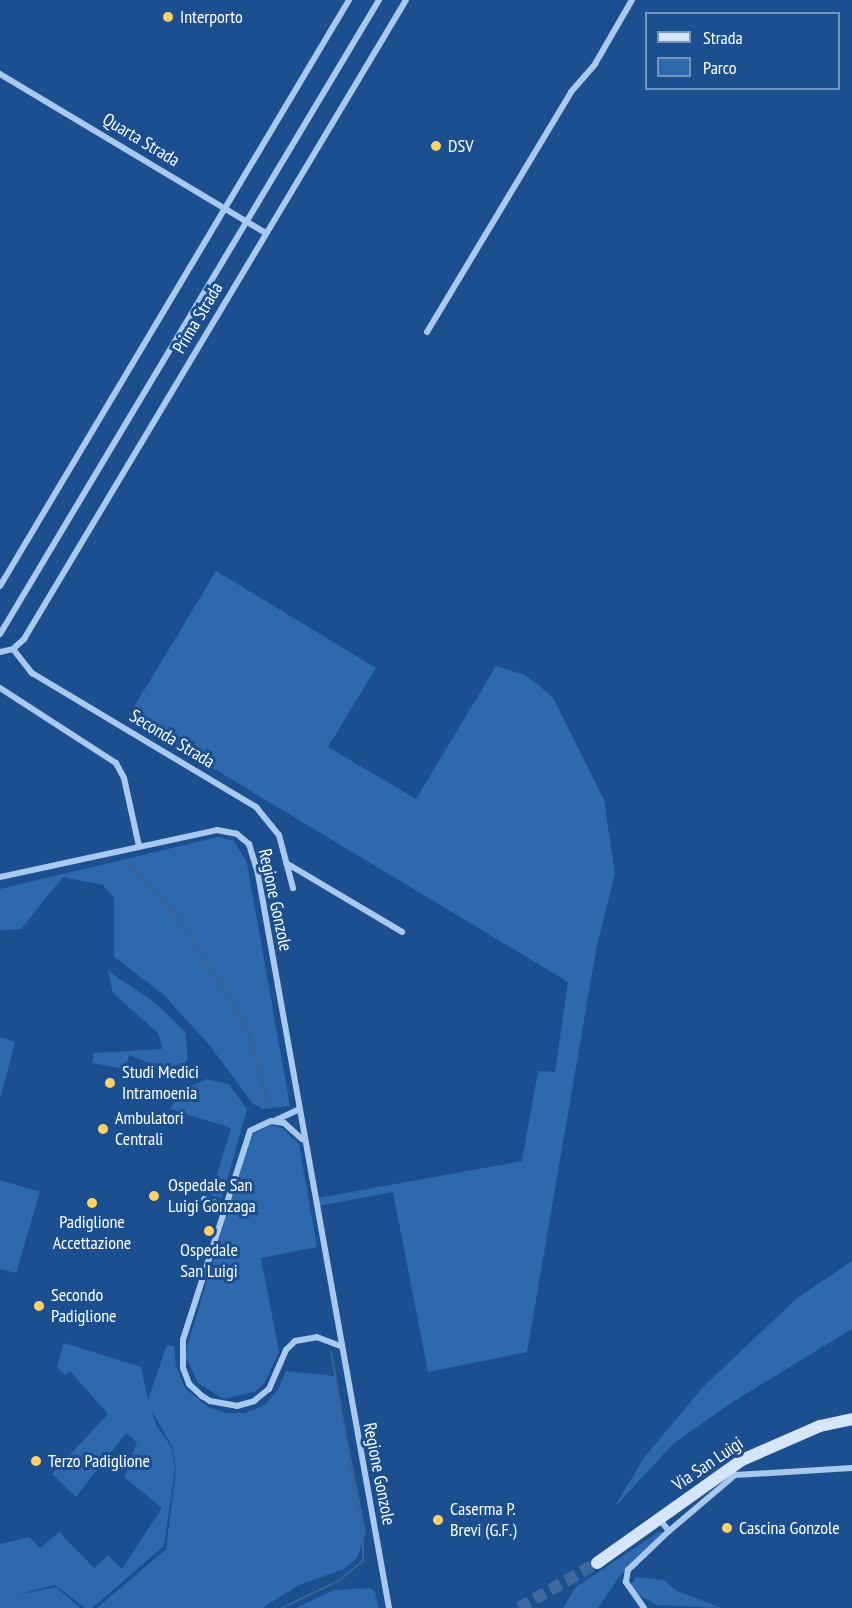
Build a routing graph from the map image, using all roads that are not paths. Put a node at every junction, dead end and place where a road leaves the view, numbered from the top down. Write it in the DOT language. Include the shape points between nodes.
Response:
graph roads {
  1 [pos="349,0"];
  2 [pos="379,0"];
  3 [pos="406,0"];
  4 [pos="632,0"];
  5 [pos="0,74"];
  6 [pos="225,208"];
  7 [pos="247,221"];
  8 [pos="266,233"];
  9 [pos="427,332"];
  10 [pos="0,586"];
  11 [pos="0,634"];
  12 [pos="13,649"];
  13 [pos="0,652"];
  14 [pos="0,688"];
  15 [pos="139,846"];
  16 [pos="286,863"];
  17 [pos="0,877"];
  18 [pos="293,888"];
  19 [pos="402,932"];
  20 [pos="298,1110"];
  21 [pos="271,1121"];
  22 [pos="303,1139"];
  23 [pos="204,1199"];
  24 [pos="226,1206"];
  25 [pos="340,1346"];
  26 [pos="848,1422"];
  27 [pos="852,1468"];
  28 [pos="660,1520"];
  29 [pos="669,1532"];
  30 [pos="597,1563"];
  31 [pos="389,1608"];
  32 [pos="644,1608"];
  1 -- 6 [label="street, Prima Strada"];
  2 -- 7 [label="street, Prima Strada"];
  3 -- 8 [label="street, Prima Strada"];
  4 -- 9 [label="street"];
  5 -- 6 [label="street, Quarta Strada"];
  6 -- 7 [label="street, Quarta Strada"];
  6 -- 10 [label="street, Prima Strada"];
  7 -- 8 [label="street, Quarta Strada"];
  7 -- 11 [label="street, Prima Strada"];
  8 -- 12 [label="street, Prima Strada" via="30,630"];
  12 -- 13 [label="street"];
  12 -- 16 [label="street, Seconda Strada" via="32,673 256,807 275,826"];
  14 -- 15 [label="street" via="116,763 124,778"];
  15 -- 17 [label="street, Regione Gonzole"];
  15 -- 20 [label="street, Regione Gonzole" via="227,830 249,844 258,874"];
  16 -- 18 [label="street, Seconda Strada"];
  16 -- 19 [label="street"];
  20 -- 21 [label="street"];
  20 -- 22 [label="street, Regione Gonzole"];
  21 -- 22 [label="street" via="284,1124"];
  21 -- 24 [label="street" via="250,1131"];
  22 -- 25 [label="street, Regione Gonzole"];
  23 -- 24 [label="street"];
  24 -- 25 [label="street" via="183,1340 183,1368 194,1390 210,1401 246,1404 269,1389 283,1355 295,1341 317,1337"];
  25 -- 31 [label="street, Regione Gonzole"];
  26 -- 28 [label="street, Via San Luigi" via="820,1426 742,1460"];
  27 -- 29 [label="street" via="735,1475"];
  28 -- 29 [label="street"];
  28 -- 30 [label="street, Via San Luigi"];
  29 -- 32 [label="street" via="628,1570 626,1582"];
}
